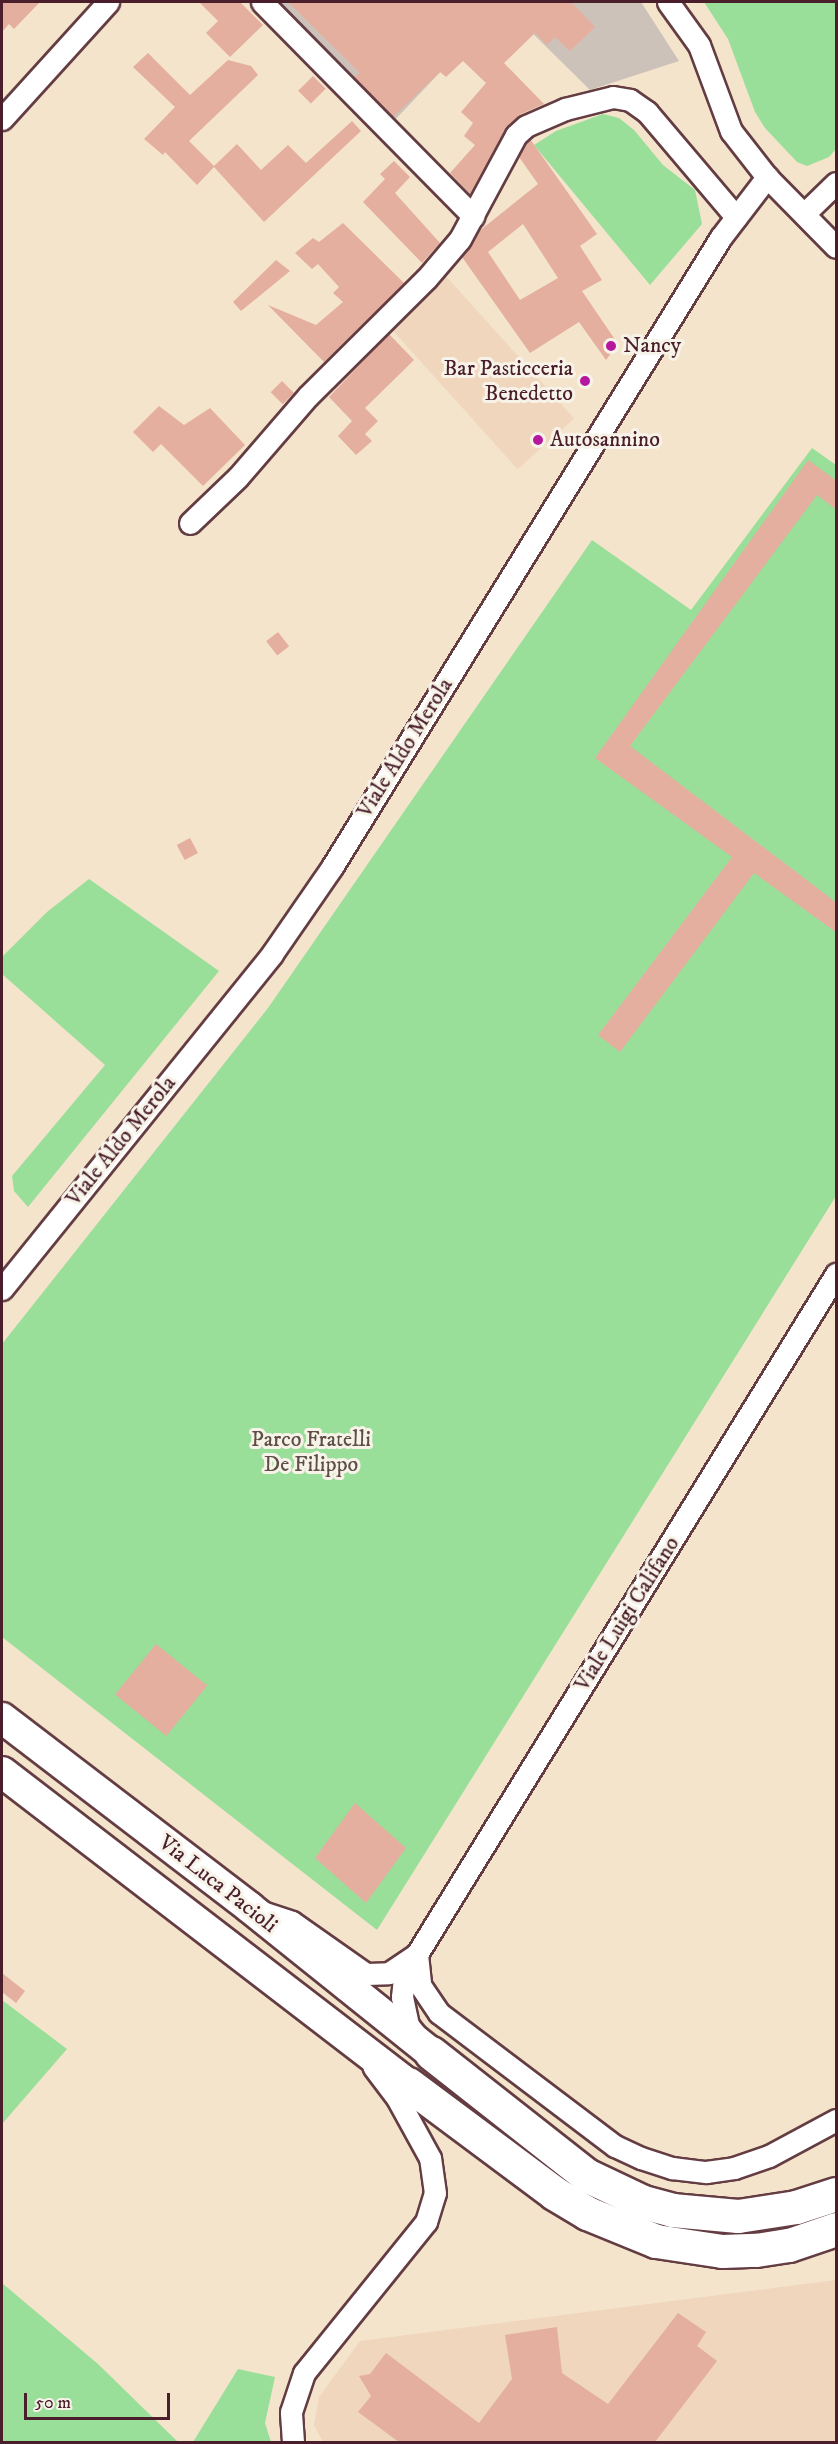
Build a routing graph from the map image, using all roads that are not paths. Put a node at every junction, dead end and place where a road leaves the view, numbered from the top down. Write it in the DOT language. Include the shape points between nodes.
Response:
graph roads {
  1 [pos="262,2"];
  2 [pos="668,2"];
  3 [pos="105,3"];
  4 [pos="2,119"];
  5 [pos="768,177"];
  6 [pos="837,183"];
  7 [pos="805,213"];
  8 [pos="472,216"];
  9 [pos="736,217"];
  10 [pos="837,247"];
  11 [pos="190,523"];
  12 [pos="837,1274"];
  13 [pos="2,1289"];
  14 [pos="2,1718"];
  15 [pos="2,1772"];
  16 [pos="249,1907"];
  17 [pos="417,1954"];
  18 [pos="355,2042"];
  19 [pos="431,2053"];
  20 [pos="408,2084"];
  21 [pos="837,2120"];
  22 [pos="837,2194"];
  23 [pos="837,2229"];
  24 [pos="293,2442"];
  1 -- 8 [label="street"];
  2 -- 5 [label="street" via="699,45 731,131"];
  3 -- 4 [label="street"];
  5 -- 7 [label="street"];
  5 -- 9 [label="street, Viale Aldo Merola"];
  6 -- 7 [label="street"];
  7 -- 10 [label="street"];
  8 -- 9 [label="street" via="516,135 526,126 565,109 614,97 630,100 647,112"];
  8 -- 11 [label="street" via="460,239 426,279 308,396 238,477"];
  9 -- 13 [label="street, Viale Aldo Merola" via="332,867 272,954"];
  12 -- 17 [label="street, Viale Luigi Califano"];
  14 -- 16 [label="main road, Via Luca Pacioli"];
  15 -- 18 [label="main road, Via Luca Pacioli"];
  16 -- 17 [label="street, Viale Luigi Califano" via="292,1922 366,1974 389,1973"];
  16 -- 19 [label="main road, Via Luca Pacioli"];
  17 -- 19 [label="street, Viale Luigi Califano" via="404,1979 403,2010 408,2025"];
  17 -- 21 [label="street" via="420,1985 439,2013 615,2146 642,2158 672,2168 705,2172 734,2168 769,2156"];
  18 -- 20 [label="main road, Via Luca Pacioli"];
  18 -- 24 [label="street" via="397,2098 430,2158 435,2193 426,2222 304,2373 291,2412"];
  19 -- 22 [label="highway" via="586,2175 644,2202 672,2210 738,2216 796,2207"];
  20 -- 23 [label="highway" via="554,2193 587,2213 638,2235 691,2248 756,2250 789,2245"];
}
